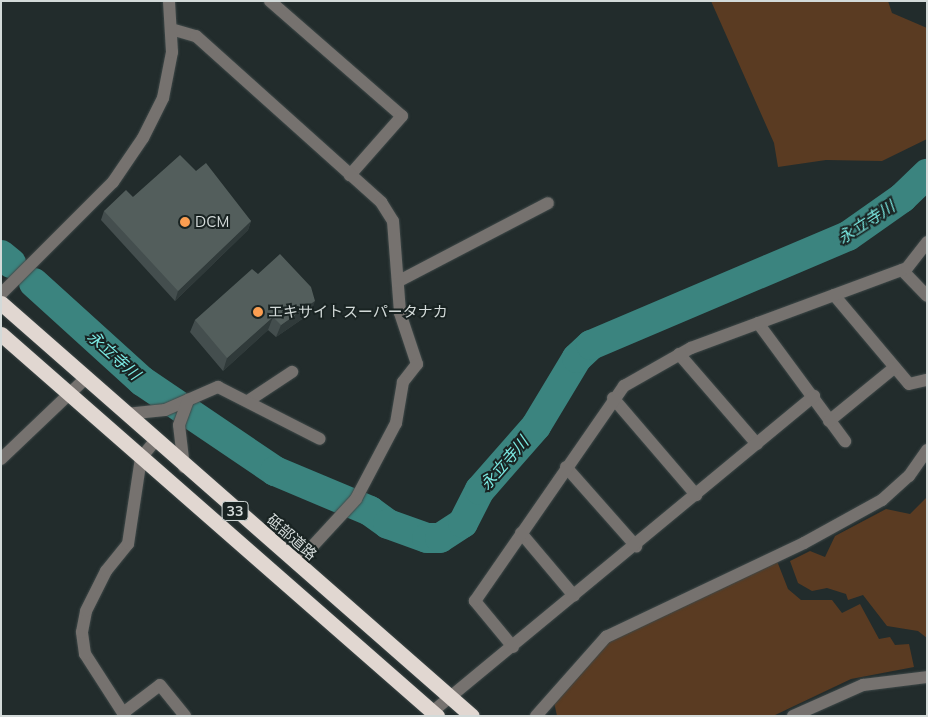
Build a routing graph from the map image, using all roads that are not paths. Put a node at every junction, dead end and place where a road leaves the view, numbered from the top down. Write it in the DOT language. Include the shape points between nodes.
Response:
graph roads {
  1 [pos="169,1"];
  2 [pos="270,1"];
  3 [pos="171,29"];
  4 [pos="350,175"];
  5 [pos="548,203"];
  6 [pos="927,242"];
  7 [pos="902,270"];
  8 [pos="399,281"];
  9 [pos="1,294"];
  10 [pos="834,295"];
  11 [pos="927,296"];
  12 [pos="1,303"];
  13 [pos="758,323"];
  14 [pos="1,334"];
  15 [pos="679,354"];
  16 [pos="894,368"];
  17 [pos="292,372"];
  18 [pos="87,377"];
  19 [pos="927,380"];
  20 [pos="72,393"];
  21 [pos="814,396"];
  22 [pos="613,398"];
  23 [pos="188,400"];
  24 [pos="248,402"];
  25 [pos="126,414"];
  26 [pos="829,421"];
  27 [pos="320,439"];
  28 [pos="155,441"];
  29 [pos="845,441"];
  30 [pos="757,444"];
  31 [pos="927,450"];
  32 [pos="141,458"];
  33 [pos="1,459"];
  34 [pos="566,466"];
  35 [pos="184,467"];
  36 [pos="696,495"];
  37 [pos="521,534"];
  38 [pos="636,546"];
  39 [pos="296,564"];
  40 [pos="574,596"];
  41 [pos="513,646"];
  42 [pos="927,676"];
  43 [pos="449,697"];
  44 [pos="124,714"];
  45 [pos="435,714"];
  46 [pos="185,716"];
  47 [pos="472,716"];
  48 [pos="536,716"];
  49 [pos="793,716"];
  1 -- 3 [label="street"];
  2 -- 4 [label="street" via="402,116"];
  3 -- 4 [label="street" via="196,36"];
  3 -- 9 [label="street" via="172,52 163,98 143,138 113,182"];
  4 -- 8 [label="street" via="381,202 393,221"];
  5 -- 8 [label="street"];
  6 -- 7 [label="street"];
  7 -- 10 [label="street"];
  7 -- 11 [label="street"];
  8 -- 39 [label="street" via="400,313 417,364 403,382 396,423 356,499"];
  10 -- 13 [label="street"];
  10 -- 16 [label="street" via="889,357"];
  12 -- 18 [label="highway, 砥部道路 / 33"];
  13 -- 15 [label="street"];
  13 -- 21 [label="street"];
  14 -- 20 [label="highway, 33"];
  15 -- 22 [label="street" via="645,371"];
  15 -- 30 [label="street"];
  16 -- 19 [label="street" via="909,384"];
  16 -- 26 [label="street"];
  17 -- 24 [label="street"];
  18 -- 20 [label="street"];
  18 -- 25 [label="highway, 砥部道路 / 33"];
  20 -- 32 [label="highway, 33"];
  20 -- 33 [label="street"];
  21 -- 26 [label="street"];
  21 -- 30 [label="street"];
  22 -- 34 [label="street"];
  22 -- 36 [label="street"];
  23 -- 24 [label="street" via="218,387"];
  23 -- 25 [label="street" via="165,410"];
  23 -- 35 [label="street" via="179,425"];
  24 -- 27 [label="street"];
  25 -- 28 [label="highway, 砥部道路 / 33"];
  26 -- 29 [label="street"];
  28 -- 32 [label="street"];
  28 -- 35 [label="highway, 砥部道路 / 33"];
  30 -- 36 [label="street"];
  31 -- 48 [label="street" via="909,476 882,500 804,543 606,637"];
  32 -- 44 [label="street" via="128,544 94,595 82,632 86,654"];
  32 -- 45 [label="highway, 33"];
  34 -- 37 [label="street"];
  34 -- 38 [label="street"];
  35 -- 39 [label="highway, 砥部道路 / 33"];
  36 -- 38 [label="street"];
  37 -- 40 [label="street"];
  37 -- 41 [label="street" via="476,601"];
  38 -- 40 [label="street"];
  39 -- 43 [label="highway, 砥部道路 / 33"];
  40 -- 41 [label="street"];
  41 -- 43 [label="street"];
  42 -- 49 [label="street" via="863,685"];
  43 -- 45 [label="street"];
  43 -- 47 [label="highway, 砥部道路 / 33"];
  44 -- 46 [label="street" via="160,684"];
}
